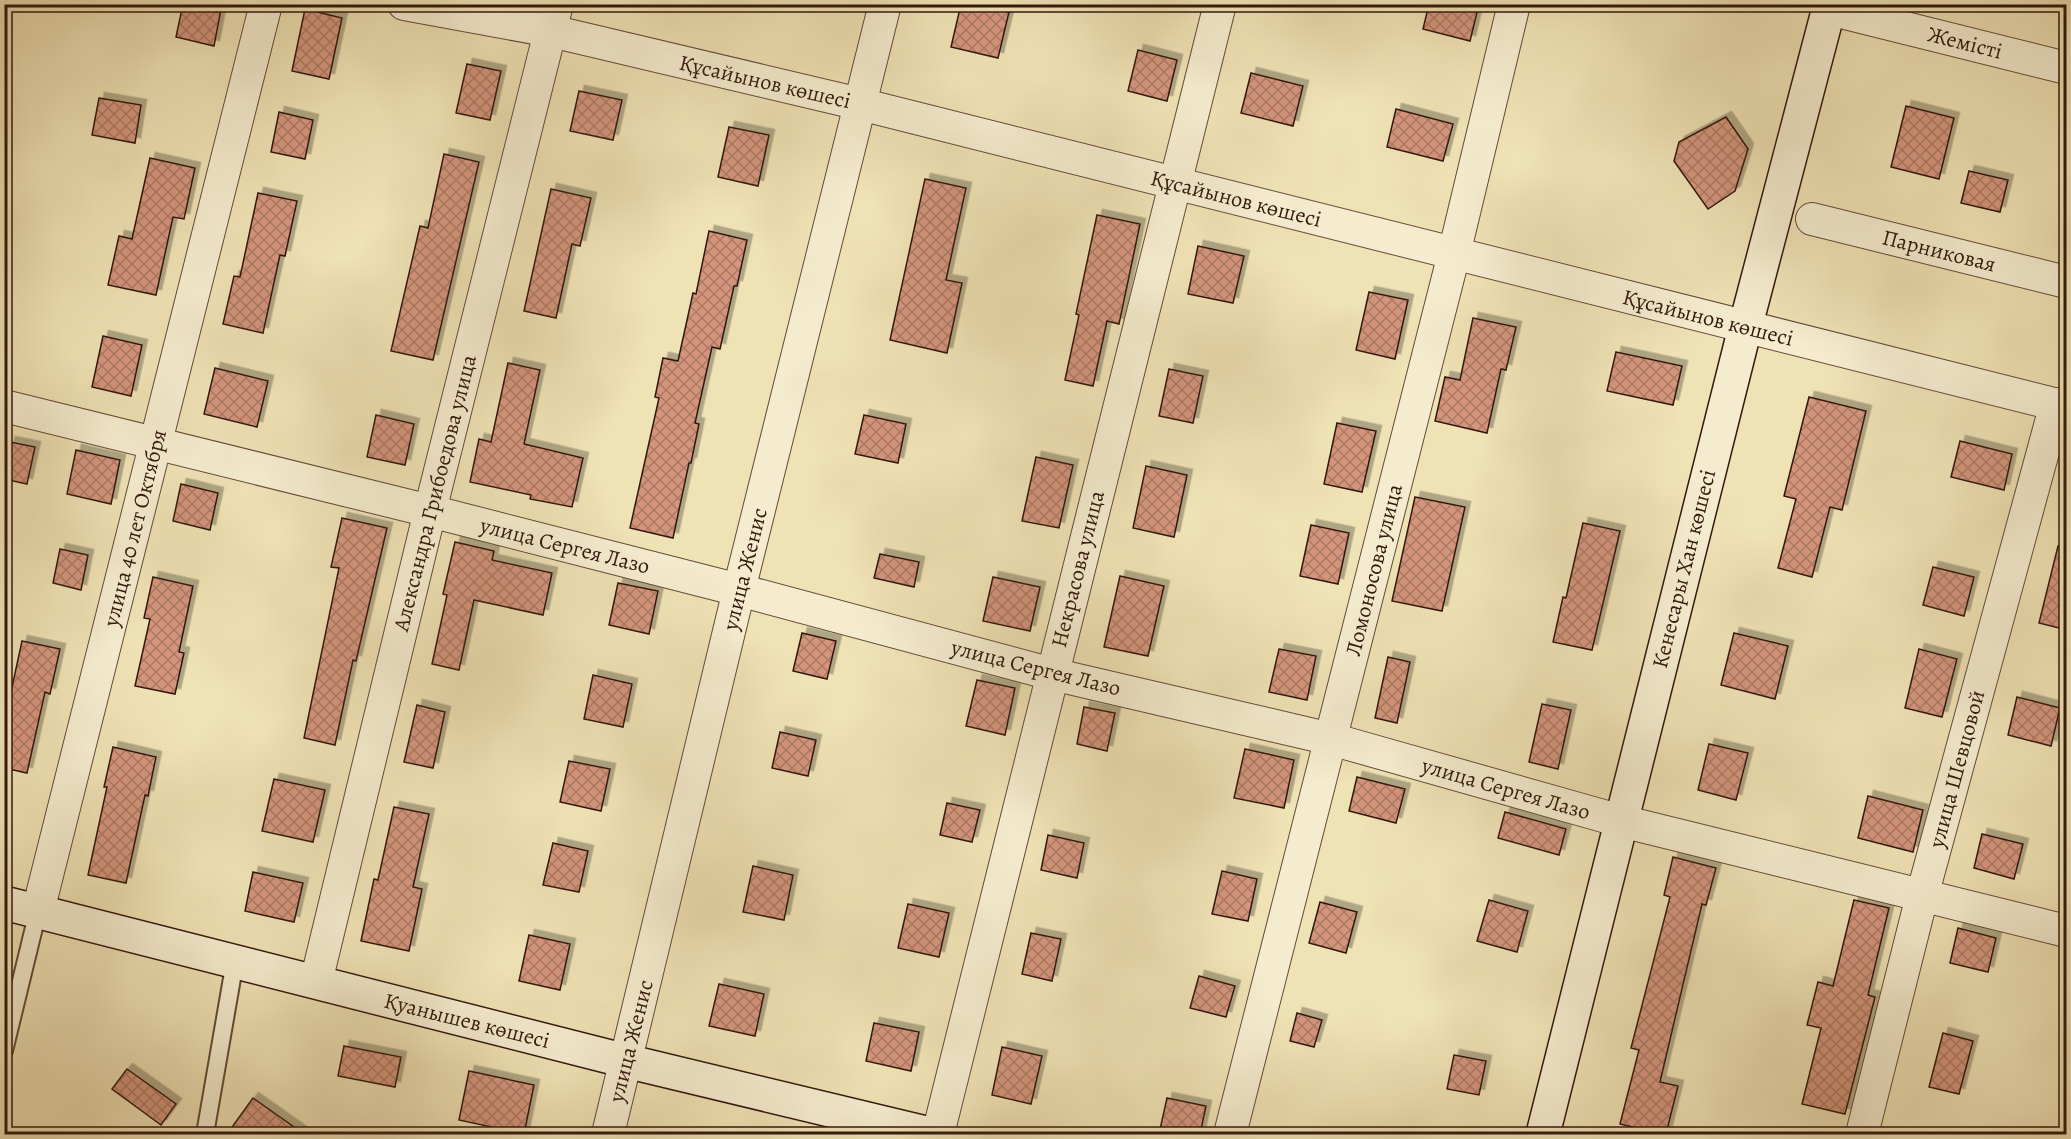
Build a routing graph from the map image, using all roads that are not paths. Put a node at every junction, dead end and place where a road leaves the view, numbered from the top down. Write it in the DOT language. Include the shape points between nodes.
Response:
graph roads {
  1 [pos="266,4"];
  2 [pos="404,4"];
  3 [pos="885,4"];
  4 [pos="1220,4"];
  5 [pos="1514,4"];
  6 [pos="1829,7"];
  7 [pos="554,18"];
  8 [pos="2067,68"];
  9 [pos="860,104"];
  10 [pos="1174,184"];
  11 [pos="1812,219"];
  12 [pos="1454,254"];
  13 [pos="2067,282"];
  14 [pos="1745,328"];
  15 [pos="4,406"];
  16 [pos="2061,406"];
  17 [pos="156,443"];
  18 [pos="430,511"];
  19 [pos="739,590"];
  20 [pos="1052,674"];
  21 [pos="1331,740"];
  22 [pos="1621,821"];
  23 [pos="1922,896"];
  24 [pos="4,903"];
  25 [pos="38,911"];
  26 [pos="2067,931"];
  27 [pos="235,961"];
  28 [pos="316,982"];
  29 [pos="4,1051"];
  30 [pos="626,1061"];
  31 [pos="205,1134"];
  32 [pos="608,1134"];
  33 [pos="930,1134"];
  34 [pos="938,1134"];
  35 [pos="1230,1134"];
  36 [pos="1543,1134"];
  37 [pos="1862,1134"];
  1 -- 17 [label="street, улица 40 лет Октября"];
  2 -- 7 [label="street, Құсайынов көшесі"];
  3 -- 9 [label="street, улица Женис"];
  4 -- 10 [label="street, Некрасова улица"];
  5 -- 12 [label="street, Ломоносова улица"];
  6 -- 8 [label="street, Жемісті"];
  6 -- 14 [label="main road, Кенесары Хан көшесі"];
  7 -- 9 [label="street, Құсайынов көшесі"];
  7 -- 18 [label="street, Александра Грибоедова улица"];
  9 -- 10 [label="street, Құсайынов көшесі"];
  9 -- 19 [label="street, улица Женис"];
  10 -- 12 [label="street, Құсайынов көшесі"];
  10 -- 20 [label="street, Некрасова улица"];
  11 -- 13 [label="street, Парниковая"];
  12 -- 14 [label="street, Құсайынов көшесі"];
  12 -- 21 [label="street, Ломоносова улица"];
  14 -- 16 [label="street, Құсайынов көшесі"];
  14 -- 22 [label="main road, Кенесары Хан көшесі"];
  15 -- 17 [label="street, улица Сергея Лазо"];
  16 -- 23 [label="street, улица Шевцовой"];
  17 -- 18 [label="street, улица Сергея Лазо"];
  17 -- 25 [label="street, улица 40 лет Октября"];
  18 -- 19 [label="street, улица Сергея Лазо"];
  18 -- 28 [label="street, Александра Грибоедова улица"];
  19 -- 20 [label="street, улица Сергея Лазо"];
  19 -- 30 [label="street, улица Женис"];
  20 -- 21 [label="street, улица Сергея Лазо"];
  20 -- 34 [label="street, Некрасова улица"];
  21 -- 22 [label="street, улица Сергея Лазо"];
  21 -- 35 [label="street, Ломоносова улица"];
  22 -- 23 [label="street, улица Сергея Лазо"];
  22 -- 36 [label="main road, Кенесары Хан көшесі"];
  23 -- 26 [label="street, улица Сергея Лазо"];
  23 -- 37 [label="street, улица Шевцовой"];
  24 -- 25 [label="main road, Қуанышев көшесі"];
  25 -- 27 [label="main road, Қуанышев көшесі"];
  25 -- 29 [label="lane, улица 40 лет Октября"];
  27 -- 28 [label="main road, Қуанышев көшесі"];
  27 -- 31 [label="lane"];
  28 -- 30 [label="main road, Қуанышев көшесі"];
  30 -- 32 [label="street, улица Женис"];
  30 -- 33 [label="main road, Қуанышев көшесі"];
}
